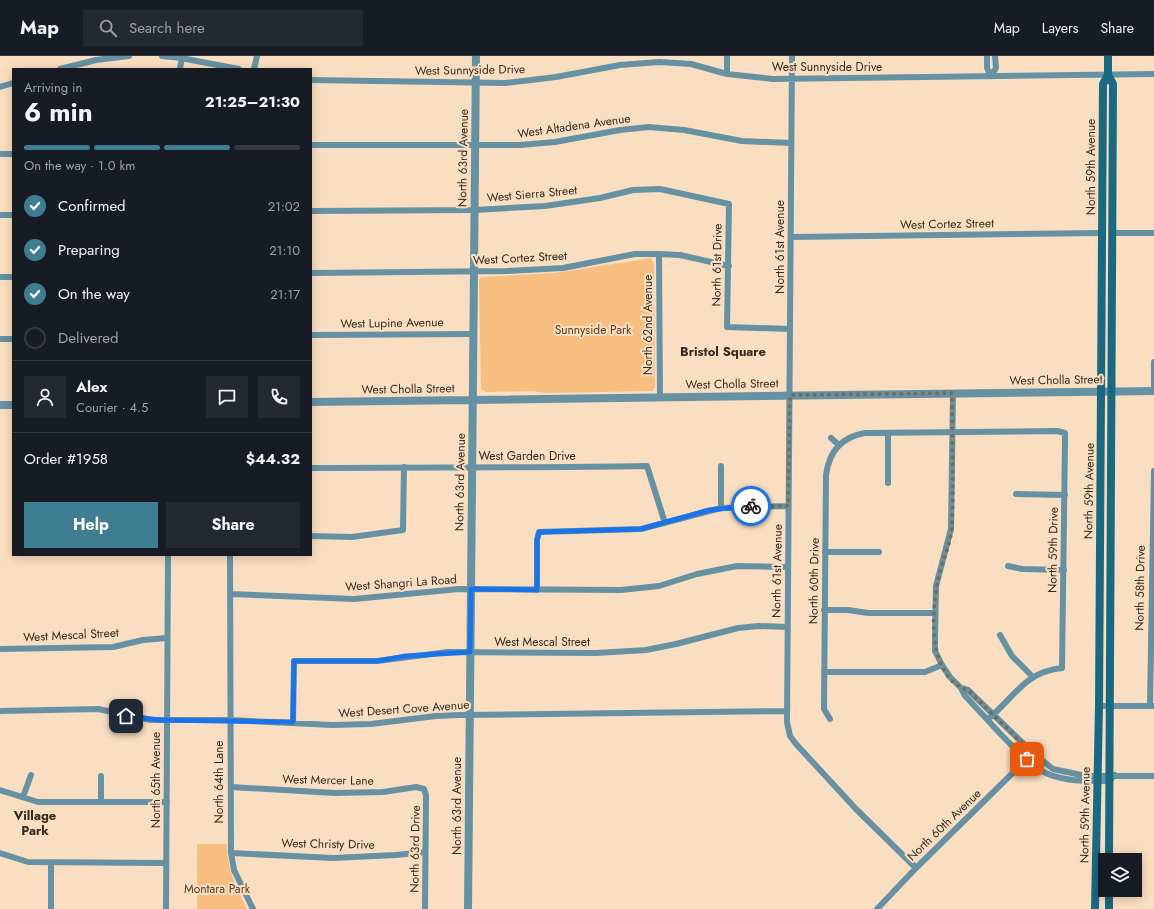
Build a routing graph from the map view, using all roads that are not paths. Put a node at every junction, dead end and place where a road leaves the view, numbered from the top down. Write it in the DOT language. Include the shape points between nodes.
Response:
graph roads {
  1 [pos="129,56"];
  2 [pos="162,56"];
  3 [pos="257,56"];
  4 [pos="476,56"];
  5 [pos="727,56"];
  6 [pos="792,56"];
  7 [pos="987,56"];
  8 [pos="995,56"];
  9 [pos="1108,56"];
  10 [pos="181,57"];
  11 [pos="64,68"];
  12 [pos="180,68"];
  13 [pos="234,68"];
  14 [pos="254,68"];
  15 [pos="727,74"];
  16 [pos="1154,74"];
  17 [pos="1108,75"];
  18 [pos="991,76"];
  19 [pos="792,79"];
  20 [pos="312,80"];
  21 [pos="476,82"];
  22 [pos="12,83"];
  23 [pos="0,87"];
  24 [pos="791,143"];
  25 [pos="312,145"];
  26 [pos="474,146"];
  27 [pos="0,154"];
  28 [pos="12,154"];
  29 [pos="729,204"];
  30 [pos="474,210"];
  31 [pos="312,211"];
  32 [pos="0,215"];
  33 [pos="12,215"];
  34 [pos="1103,233"];
  35 [pos="1112,233"];
  36 [pos="1154,233"];
  37 [pos="791,237"];
  38 [pos="659,254"];
  39 [pos="729,266"];
  40 [pos="473,271"];
  41 [pos="312,273"];
  42 [pos="0,277"];
  43 [pos="12,277"];
  44 [pos="790,329"];
  45 [pos="473,334"];
  46 [pos="312,335"];
  47 [pos="0,339"];
  48 [pos="12,339"];
  49 [pos="1154,362"];
  50 [pos="1102,391"];
  51 [pos="1111,391"];
  52 [pos="1154,391"];
  53 [pos="952,393"];
  54 [pos="790,395"];
  55 [pos="660,397"];
  56 [pos="472,400"];
  57 [pos="312,402"];
  58 [pos="0,405"];
  59 [pos="12,405"];
  60 [pos="952,432"];
  61 [pos="888,433"];
  62 [pos="832,438"];
  63 [pos="839,444"];
  64 [pos="472,466"];
  65 [pos="722,466"];
  66 [pos="404,467"];
  67 [pos="312,468"];
  68 [pos="1154,471"];
  69 [pos="888,483"];
  70 [pos="1016,494"];
  71 [pos="1065,495"];
  72 [pos="788,506"];
  73 [pos="721,508"];
  74 [pos="1153,516"];
  75 [pos="665,523"];
  76 [pos="312,536"];
  77 [pos="825,552"];
  78 [pos="880,552"];
  79 [pos="168,556"];
  80 [pos="230,556"];
  81 [pos="1008,566"];
  82 [pos="788,567"];
  83 [pos="1064,570"];
  84 [pos="1153,579"];
  85 [pos="471,589"];
  86 [pos="537,590"];
  87 [pos="230,594"];
  88 [pos="824,610"];
  89 [pos="935,614"];
  90 [pos="787,627"];
  91 [pos="1000,635"];
  92 [pos="168,638"];
  93 [pos="1152,642"];
  94 [pos="0,649"];
  95 [pos="470,652"];
  96 [pos="942,666"];
  97 [pos="824,672"];
  98 [pos="1032,676"];
  99 [pos="961,688"];
  100 [pos="1099,706"];
  101 [pos="1108,706"];
  102 [pos="1152,706"];
  103 [pos="0,711"];
  104 [pos="787,711"];
  105 [pos="470,715"];
  106 [pos="993,715"];
  107 [pos="830,719"];
  108 [pos="988,719"];
  109 [pos="230,720"];
  110 [pos="167,721"];
  111 [pos="293,722"];
  112 [pos="1033,754"];
  113 [pos="1027,759"];
  114 [pos="31,775"];
  115 [pos="101,776"];
  116 [pos="1154,776"];
  117 [pos="1111,777"];
  118 [pos="1098,778"];
  119 [pos="231,787"];
  120 [pos="424,789"];
  121 [pos="0,790"];
  122 [pos="23,797"];
  123 [pos="101,802"];
  124 [pos="167,802"];
  125 [pos="426,852"];
  126 [pos="0,853"];
  127 [pos="231,853"];
  128 [pos="1109,853"];
  129 [pos="51,862"];
  130 [pos="166,863"];
  131 [pos="916,868"];
  132 [pos="1109,897"];
  133 [pos="51,909"];
  134 [pos="166,909"];
  135 [pos="253,909"];
  136 [pos="425,909"];
  137 [pos="468,909"];
  138 [pos="877,909"];
  139 [pos="1095,909"];
  140 [pos="1109,909"];
  1 -- 11 [label="street" via="96,60"];
  2 -- 10 [label="street"];
  3 -- 14 [label="street"];
  4 -- 21 [label="street, North 63rd Avenue"];
  5 -- 15 [label="street"];
  6 -- 19 [label="street, North 61st Avenue"];
  7 -- 18 [label="street" via="987,68"];
  8 -- 18 [label="street" via="996,68"];
  9 -- 17 [label="main road, North 59th Avenue"];
  10 -- 12 [label="street"];
  10 -- 13 [label="street"];
  15 -- 19 [label="street, West Sunnyside Drive"];
  15 -- 21 [label="street, West Sunnyside Drive" via="691,64 659,62 620,65 530,80"];
  16 -- 17 [label="street, West Sunnyside Drive"];
  17 -- 18 [label="street, West Sunnyside Drive"];
  17 -- 34 [label="main road, North 59th Avenue" via="1104,84"];
  17 -- 35 [label="main road, North 59th Avenue" via="1113,84"];
  18 -- 19 [label="street, West Sunnyside Drive"];
  19 -- 24 [label="street, North 61st Avenue"];
  20 -- 21 [label="street, West Sunnyside Drive"];
  21 -- 26 [label="street, North 63rd Avenue"];
  22 -- 23 [label="street"];
  24 -- 26 [label="street, West Altadena Avenue" via="742,141 684,130 649,127 547,143"];
  24 -- 37 [label="street, North 61st Avenue"];
  25 -- 26 [label="street, West Altadena Avenue"];
  26 -- 30 [label="street, North 63rd Avenue"];
  27 -- 28 [label="street"];
  29 -- 30 [label="street, West Sierra Street" via="660,189 633,190 545,206"];
  29 -- 39 [label="street, North 61st Drive"];
  30 -- 31 [label="street, West Sierra Street"];
  30 -- 40 [label="street, North 63rd Avenue"];
  32 -- 33 [label="street"];
  34 -- 37 [label="street, West Cortez Street"];
  34 -- 50 [label="main road, North 59th Avenue"];
  35 -- 36 [label="street"];
  35 -- 51 [label="main road, North 59th Avenue"];
  37 -- 44 [label="street, North 61st Avenue"];
  38 -- 39 [label="street, West Cortez Street" via="680,255"];
  38 -- 40 [label="street, West Cortez Street" via="635,254 563,268"];
  38 -- 55 [label="street, North 62nd Avenue"];
  39 -- 44 [label="street, North 61st Drive" via="727,327"];
  40 -- 41 [label="street, West Cortez Street"];
  40 -- 45 [label="street, North 63rd Avenue"];
  42 -- 43 [label="street"];
  44 -- 54 [label="street, North 61st Avenue"];
  45 -- 46 [label="street, West Lupine Avenue"];
  45 -- 56 [label="street, North 63rd Avenue"];
  47 -- 48 [label="street"];
  49 -- 52 [label="street"];
  50 -- 51 [label="street, West Cholla Street"];
  50 -- 53 [label="street, West Cholla Street"];
  50 -- 100 [label="main road, North 59th Avenue"];
  51 -- 52 [label="street, West Cholla Street"];
  51 -- 101 [label="main road, North 59th Avenue"];
  53 -- 54 [label="street, West Cholla Street"];
  53 -- 60 [label="street"];
  54 -- 55 [label="street, West Cholla Street"];
  54 -- 72 [label="street, North 61st Avenue"];
  55 -- 56 [label="street, West Cholla Street"];
  56 -- 57 [label="street, West Cholla Street"];
  56 -- 64 [label="street, North 63rd Avenue"];
  58 -- 59 [label="street"];
  60 -- 61 [label="street"];
  60 -- 71 [label="street, North 59th Drive" via="1065,433"];
  60 -- 89 [label="street" via="951,529 936,586"];
  61 -- 63 [label="street" via="857,435"];
  61 -- 69 [label="street"];
  62 -- 63 [label="street"];
  63 -- 77 [label="street, North 60th Drive" via="830,456 826,475"];
  64 -- 66 [label="street, West Garden Drive"];
  64 -- 75 [label="street, West Garden Drive" via="647,466"];
  64 -- 85 [label="street, North 63rd Avenue"];
  65 -- 73 [label="street"];
  66 -- 67 [label="street, West Garden Drive"];
  66 -- 76 [label="street" via="403,530 352,537"];
  68 -- 74 [label="street, North 58th Drive"];
  70 -- 71 [label="street"];
  71 -- 83 [label="street, North 59th Drive"];
  72 -- 73 [label="street"];
  72 -- 82 [label="street, North 61st Avenue"];
  73 -- 75 [label="street"];
  74 -- 84 [label="street, North 58th Drive"];
  75 -- 86 [label="street" via="641,529 539,532"];
  77 -- 78 [label="street"];
  77 -- 88 [label="street, North 60th Drive"];
  79 -- 92 [label="street, North 65th Avenue"];
  80 -- 87 [label="street, North 64th Lane"];
  81 -- 83 [label="street"];
  82 -- 86 [label="street, West Shangri La Road" via="737,566 697,574 659,586 621,590"];
  82 -- 90 [label="street, North 61st Avenue"];
  83 -- 98 [label="street, North 59th Drive" via="1062,668 1042,671"];
  84 -- 93 [label="street, North 58th Drive"];
  85 -- 86 [label="street, West Shangri La Road"];
  85 -- 87 [label="street, West Shangri La Road" via="354,599"];
  85 -- 95 [label="street, North 63rd Avenue"];
  87 -- 109 [label="street, North 64th Lane"];
  88 -- 89 [label="street"];
  88 -- 97 [label="street, North 60th Drive"];
  89 -- 96 [label="street" via="935,650"];
  90 -- 95 [label="street, West Mescal Street" via="738,628 646,650 596,653"];
  90 -- 104 [label="street, North 61st Avenue"];
  91 -- 98 [label="street" via="1012,656"];
  92 -- 94 [label="street, West Mescal Street" via="143,640 113,647"];
  92 -- 110 [label="street, North 65th Avenue"];
  93 -- 102 [label="street, North 58th Drive"];
  95 -- 105 [label="street, North 63rd Avenue"];
  95 -- 111 [label="street, West Mescal Street" via="406,656 377,661 294,661"];
  96 -- 97 [label="street" via="916,673"];
  96 -- 99 [label="street"];
  97 -- 107 [label="street, North 60th Drive" via="824,709"];
  98 -- 106 [label="street"];
  99 -- 106 [label="street" via="968,690"];
  99 -- 108 [label="street" via="965,696"];
  100 -- 101 [label="street"];
  100 -- 118 [label="main road, North 59th Avenue"];
  101 -- 102 [label="street"];
  101 -- 117 [label="main road, North 59th Avenue"];
  103 -- 110 [label="street, West Desert Cove Avenue" via="98,710"];
  104 -- 105 [label="street, West Desert Cove Avenue"];
  104 -- 131 [label="street, North 61st Avenue" via="788,728 796,744 856,809"];
  105 -- 111 [label="street, West Desert Cove Avenue" via="436,716 372,724 332,725"];
  105 -- 137 [label="street, North 63rd Avenue"];
  106 -- 108 [label="street"];
  106 -- 112 [label="street"];
  108 -- 113 [label="street"];
  109 -- 110 [label="street, West Desert Cove Avenue"];
  109 -- 111 [label="street, West Desert Cove Avenue"];
  109 -- 119 [label="street, North 64th Lane"];
  110 -- 124 [label="street, North 65th Avenue"];
  112 -- 113 [label="street, North 60th Avenue"];
  112 -- 118 [label="street" via="1053,769"];
  113 -- 118 [label="street" via="1053,776 1072,780"];
  113 -- 131 [label="street, North 60th Avenue"];
  114 -- 122 [label="street"];
  115 -- 123 [label="street"];
  116 -- 117 [label="street"];
  117 -- 118 [label="street"];
  117 -- 128 [label="main road, North 59th Avenue"];
  118 -- 139 [label="main road, North 59th Avenue"];
  119 -- 120 [label="street, West Mercer Lane" via="335,793 384,792 416,787"];
  119 -- 127 [label="street, North 64th Lane"];
  120 -- 125 [label="street, North 63rd Drive"];
  121 -- 122 [label="street"];
  122 -- 123 [label="street" via="38,802"];
  123 -- 124 [label="street"];
  124 -- 130 [label="street, North 65th Avenue"];
  125 -- 127 [label="street, West Christy Drive" via="396,856 333,858"];
  125 -- 136 [label="street, North 63rd Drive"];
  126 -- 129 [label="street" via="22,861"];
  127 -- 135 [label="street, North 64th Lane" via="234,870"];
  129 -- 130 [label="street"];
  129 -- 133 [label="street"];
  130 -- 134 [label="street, North 65th Avenue"];
  131 -- 138 [label="street, North 60th Avenue"];
  132 -- 140 [label="main road"];
}
